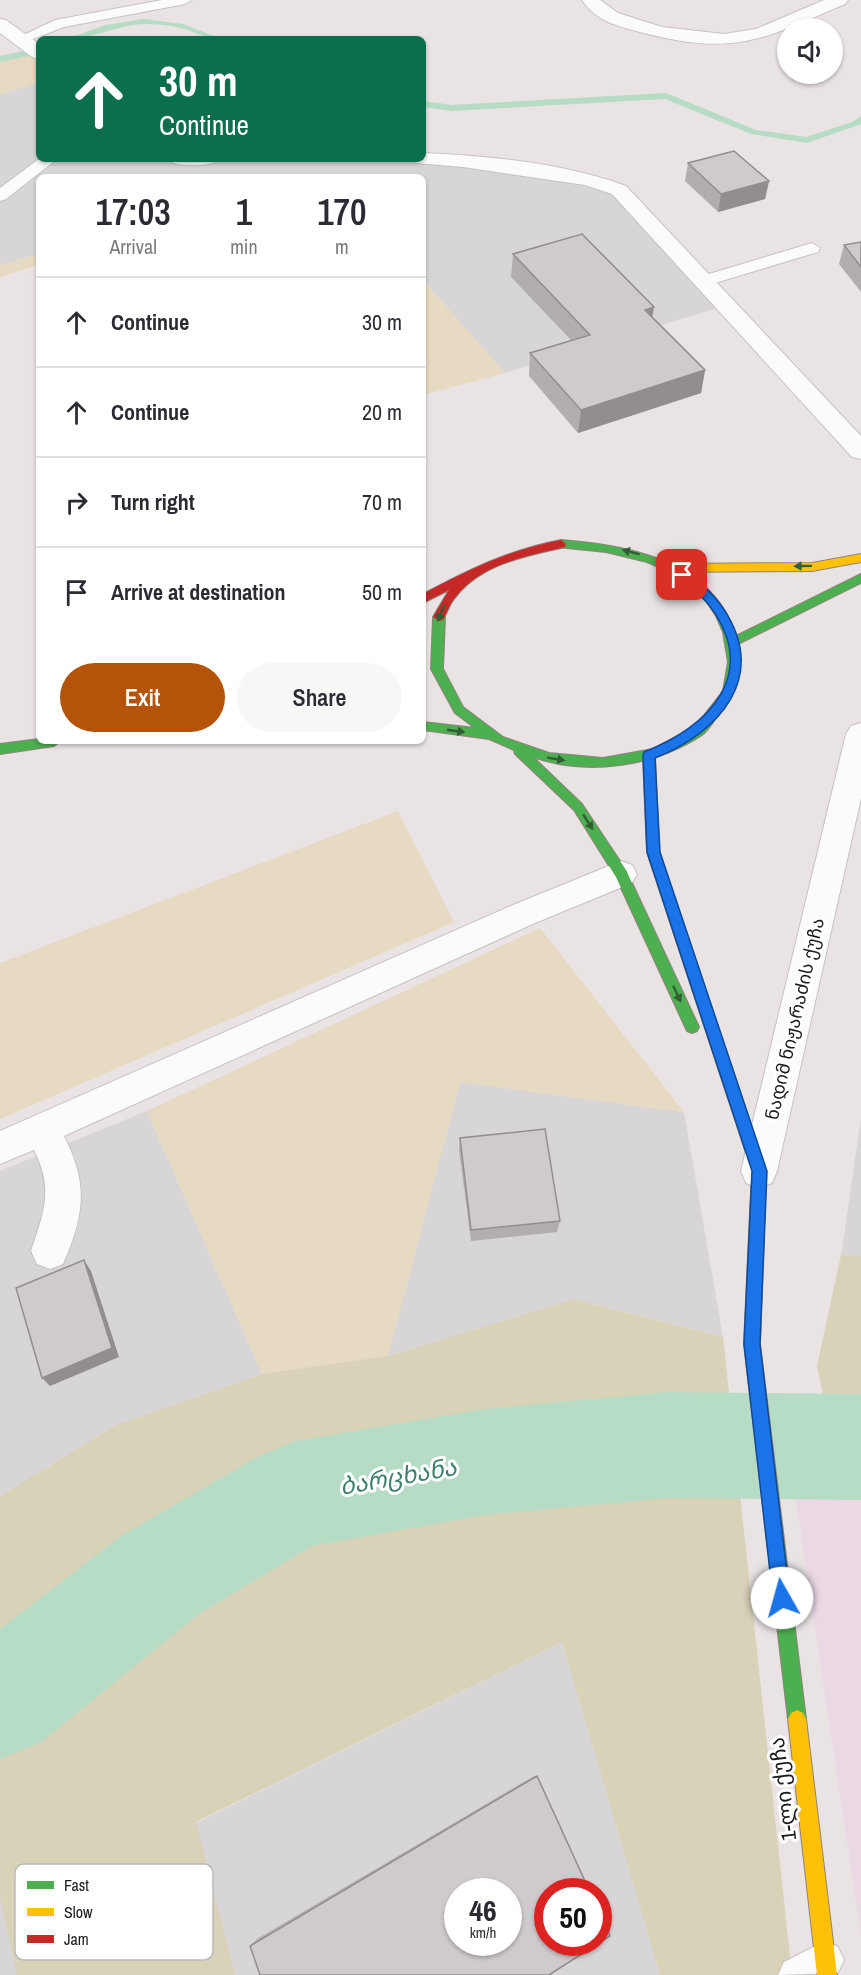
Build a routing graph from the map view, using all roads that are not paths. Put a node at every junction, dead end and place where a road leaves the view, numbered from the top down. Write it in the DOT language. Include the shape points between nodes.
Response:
graph roads {
  1 [pos="185,0"];
  2 [pos="591,0"];
  3 [pos="839,0"];
  4 [pos="0,24"];
  5 [pos="44,36"];
  6 [pos="0,45"];
  7 [pos="31,47"];
  8 [pos="426,159"];
  9 [pos="45,162"];
  10 [pos="0,196"];
  11 [pos="812,248"];
  12 [pos="705,281"];
  13 [pos="861,451"];
  14 [pos="861,558"];
  15 [pos="483,567"];
  16 [pos="671,568"];
  17 [pos="861,578"];
  18 [pos="426,597"];
  19 [pos="733,642"];
  20 [pos="426,726"];
  21 [pos="861,734"];
  22 [pos="490,735"];
  23 [pos="36,744"];
  24 [pos="0,749"];
  25 [pos="518,750"];
  26 [pos="649,756"];
  27 [pos="621,874"];
  28 [pos="42,1130"];
  29 [pos="0,1148"];
  30 [pos="759,1171"];
  31 [pos="50,1251"];
  32 [pos="752,1344"];
  33 [pos="816,1970"];
  1 -- 5 [label="lane" via="60,23"];
  2 -- 3 [label="street" via="595,7 614,18 643,28 682,38 737,39"];
  4 -- 7 [label="street"];
  6 -- 7 [label="street"];
  8 -- 12 [label="street" via="589,179 619,190"];
  9 -- 10 [label="lane"];
  11 -- 12 [label="lane"];
  12 -- 13 [label="street"];
  14 -- 16 [label="main road, one-way" via="812,567"];
  16 -- 15 [label="main road, one-way" via="646,556 589,544 532,548"];
  15 -- 18 [label="main road"];
  15 -- 22 [label="main road, one-way" via="461,583 446,602 436,624 432,648 436,672 447,695 466,717"];
  16 -- 19 [label="main road" via="712,600"];
  17 -- 19 [label="main road"];
  19 -- 26 [label="main road" via="735,665 719,709 701,728"];
  20 -- 22 [label="main road, one-way"];
  21 -- 30 [label="street, ნადიმ ნიჟარაძის ქუჩა"];
  22 -- 25 [label="main road"];
  23 -- 24 [label="main road"];
  25 -- 26 [label="main road, one-way" via="584,763"];
  25 -- 27 [label="main road, one-way" via="578,807"];
  26 -- 30 [label="main road" via="653,852"];
  27 -- 28 [label="street"];
  27 -- 30 [label="main road, one-way"];
  28 -- 29 [label="street"];
  28 -- 31 [label="street" via="59,1164 65,1202"];
  30 -- 32 [label="main road, ნადიმ ნიჟარაძის ქუჩა"];
  32 -- 33 [label="main road, 1-ლი ქუჩა" via="782,1598"];
}
